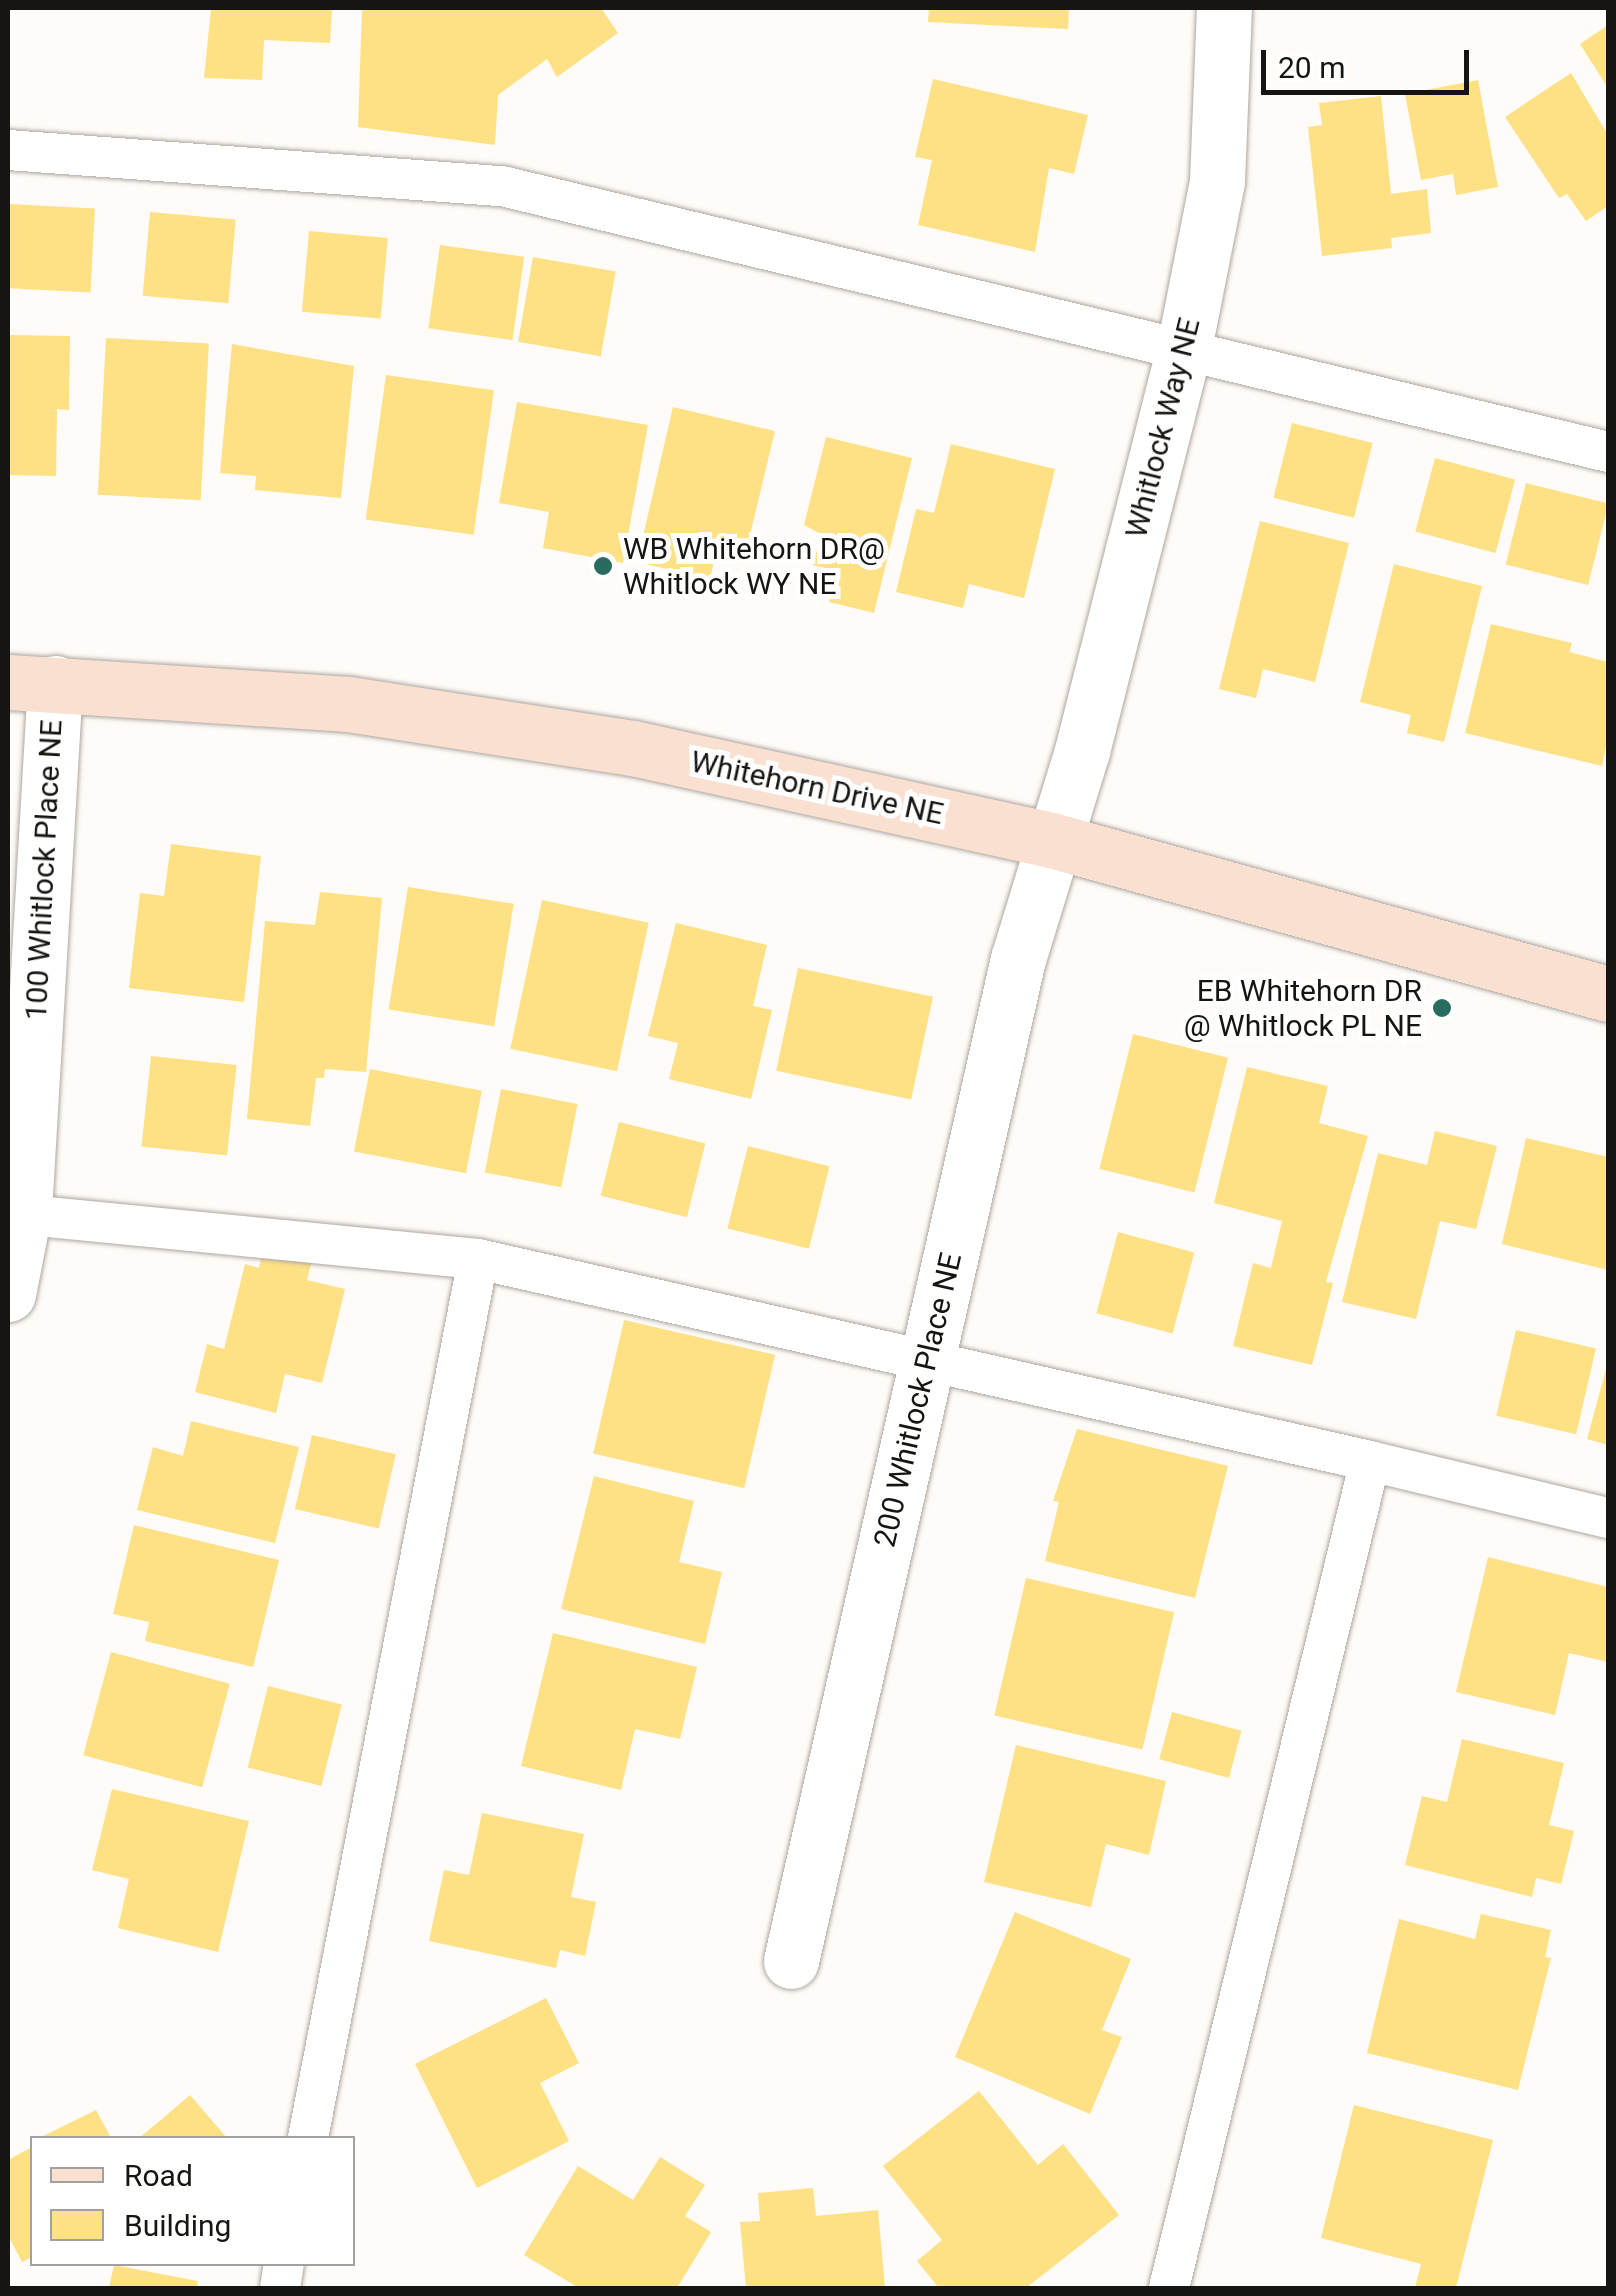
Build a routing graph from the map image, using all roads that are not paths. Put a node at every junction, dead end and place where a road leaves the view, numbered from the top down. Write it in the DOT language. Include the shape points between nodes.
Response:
graph roads {
  1 [pos="1224,8"];
  2 [pos="8,150"];
  3 [pos="1184,348"];
  4 [pos="1608,452"];
  5 [pos="31,682"];
  6 [pos="1051,840"];
  7 [pos="1608,994"];
  8 [pos="16,1212"];
  9 [pos="478,1259"];
  10 [pos="8,1294"];
  11 [pos="927,1358"];
  12 [pos="1370,1461"];
  13 [pos="1608,1518"];
  14 [pos="791,1962"];
  15 [pos="308,2136"];
  16 [pos="1170,2288"];
  1 -- 3 [label="street, Whitlock Way NE" via="1216,181"];
  2 -- 3 [label="lane" via="506,187"];
  3 -- 4 [label="lane"];
  3 -- 6 [label="street, Whitlock Way NE" via="1082,750"];
  5 -- 6 [label="street, Whitehorn Drive NE" via="348,704 595,742"];
  5 -- 8 [label="street, 100 Whitlock Place NE"];
  6 -- 7 [label="street, Whitehorn Drive NE"];
  6 -- 11 [label="street, 200 Whitlock Place NE"];
  8 -- 9 [label="lane"];
  8 -- 10 [label="street, 100 Whitlock Place NE"];
  9 -- 11 [label="lane"];
  9 -- 15 [label="lane"];
  11 -- 12 [label="lane"];
  11 -- 14 [label="street, 200 Whitlock Place NE"];
  12 -- 13 [label="lane"];
  12 -- 16 [label="lane"];
}
